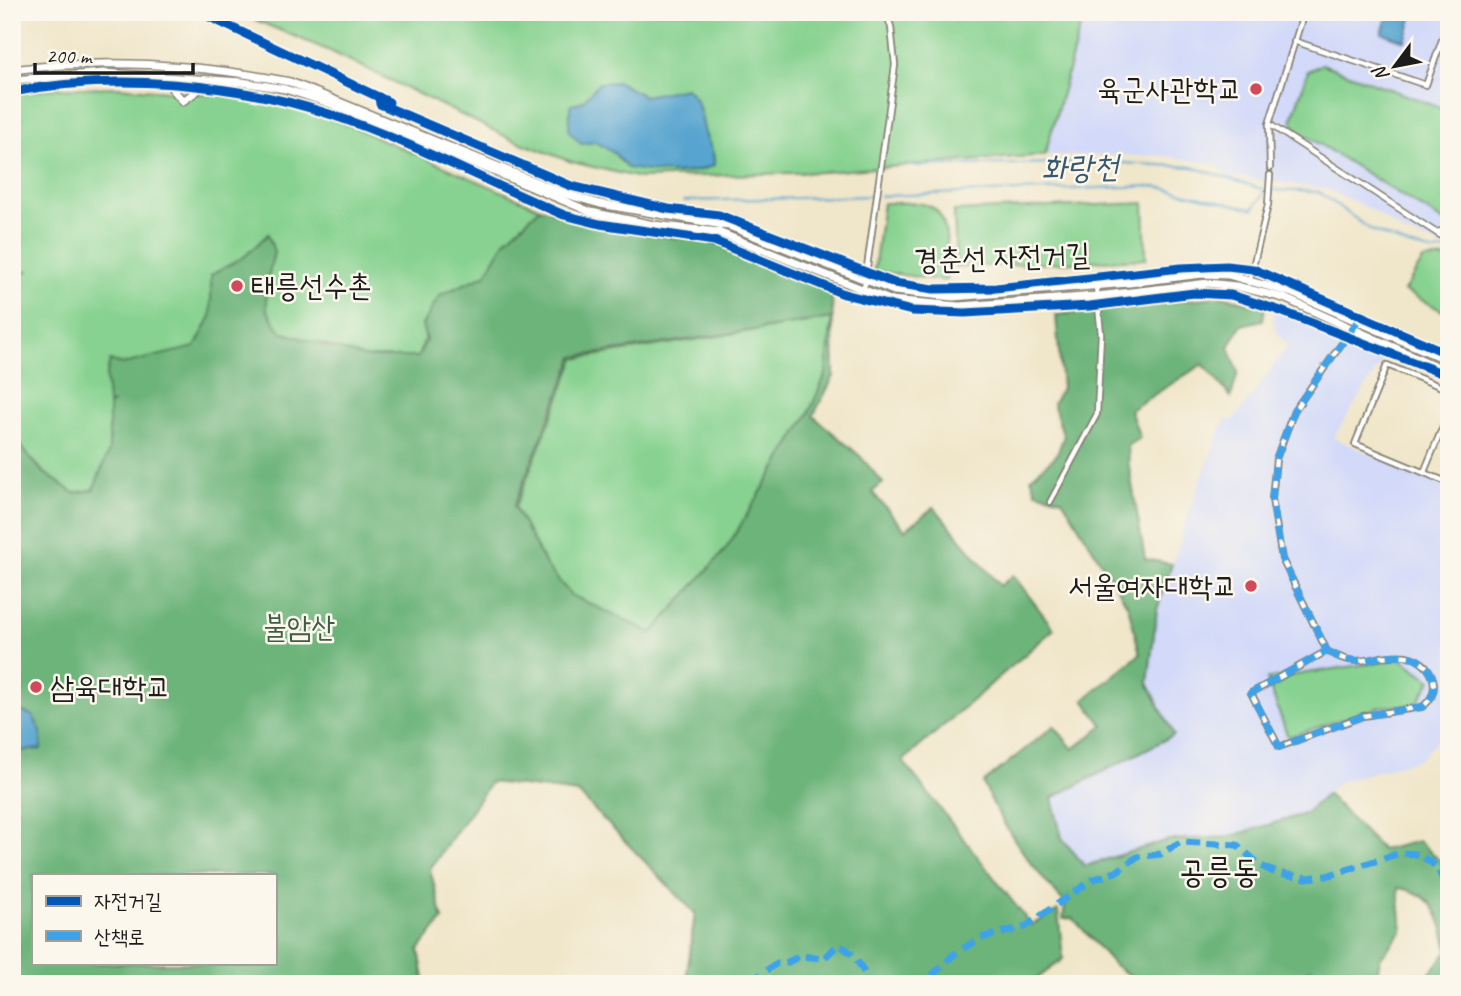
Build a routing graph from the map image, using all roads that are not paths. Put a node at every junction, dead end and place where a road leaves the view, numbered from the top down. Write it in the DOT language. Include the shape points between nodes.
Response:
graph roads {
  1 [pos="886,12"];
  2 [pos="1304,12"];
  3 [pos="1449,20"];
  4 [pos="1294,41"];
  5 [pos="159,66"];
  6 [pos="12,70"];
  7 [pos="243,73"];
  8 [pos="132,74"];
  9 [pos="161,76"];
  10 [pos="211,80"];
  11 [pos="12,82"];
  12 [pos="1269,124"];
  13 [pos="1270,168"];
  14 [pos="1270,175"];
  15 [pos="1449,230"];
  16 [pos="1435,232"];
  17 [pos="1449,241"];
  18 [pos="1249,284"];
  19 [pos="864,286"];
  20 [pos="1096,286"];
  21 [pos="1097,296"];
  22 [pos="1357,322"];
  23 [pos="1352,330"];
  24 [pos="1449,361"];
  25 [pos="1449,372"];
  26 [pos="1449,390"];
  27 [pos="1449,412"];
  28 [pos="1424,472"];
  29 [pos="1449,483"];
  30 [pos="1050,502"];
  31 [pos="1327,651"];
  1 -- 19 [label="street" via="895,65"];
  2 -- 4 [label="street"];
  3 -- 4 [label="street" via="1426,85"];
  4 -- 12 [label="street"];
  5 -- 6 [label="main road" via="80,63"];
  5 -- 7 [label="main road"];
  5 -- 8 [label="main road" via="160,70 141,69"];
  7 -- 10 [label="main road" via="209,73"];
  7 -- 19 [label="main road" via="324,94 565,194 729,226"];
  8 -- 9 [label="main road"];
  8 -- 11 [label="main road" via="81,73"];
  9 -- 10 [label="main road"];
  9 -- 10 [label="main road" via="183,101"];
  10 -- 19 [label="main road" via="285,89 332,104 591,212 718,232"];
  12 -- 13 [label="street"];
  12 -- 16 [label="street"];
  14 -- 18 [label="street" via="1268,205"];
  15 -- 16 [label="street"];
  16 -- 17 [label="street"];
  18 -- 20 [label="main road" via="1202,274"];
  18 -- 21 [label="main road" via="1208,283"];
  18 -- 22 [label="main road" via="1292,293"];
  18 -- 23 [label="main road"];
  19 -- 20 [label="main road" via="953,297"];
  19 -- 21 [label="main road" via="890,300 959,306"];
  20 -- 21 [label="street"];
  21 -- 30 [label="street" via="1101,356 1097,414"];
  22 -- 23 [label="street"];
  22 -- 24 [label="main road"];
  23 -- 25 [label="main road"];
  23 -- 31 [label="street" via="1294,411 1276,459 1272,499 1282,559"];
  26 -- 28 [label="street" via="1387,365 1356,444"];
  27 -- 28 [label="street"];
  28 -- 29 [label="street"];
  31 -- 31 [label="street" via="1251,694 1279,747 1363,716 1422,707 1434,693 1436,681 1427,668 1407,656 1357,663"];
}
